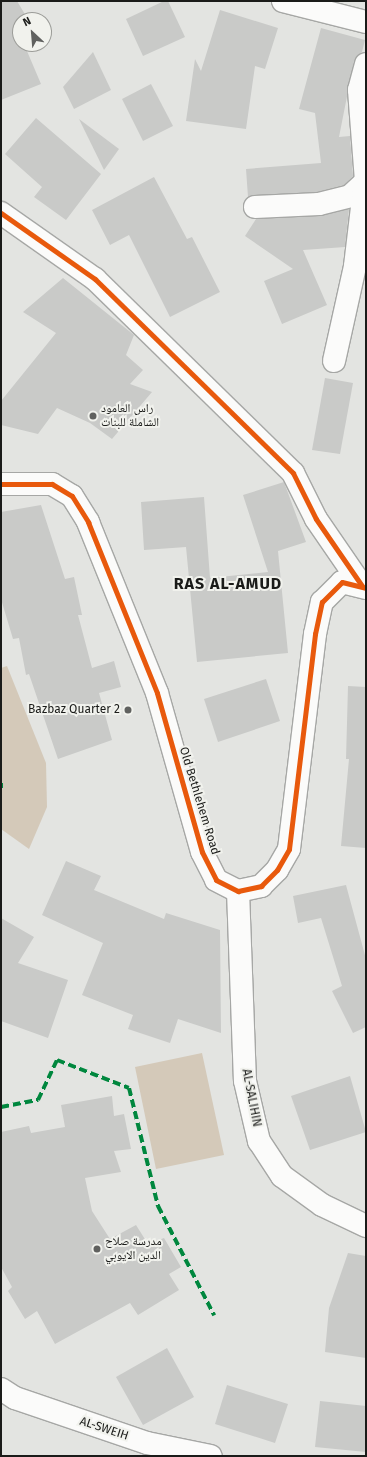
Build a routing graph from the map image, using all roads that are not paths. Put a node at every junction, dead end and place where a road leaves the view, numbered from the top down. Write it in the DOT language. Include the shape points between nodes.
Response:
graph roads {
  1 [pos="283,1"];
  2 [pos="366,22"];
  3 [pos="366,64"];
  4 [pos="366,182"];
  5 [pos="255,206"];
  6 [pos="1,213"];
  7 [pos="334,361"];
  8 [pos="1,484"];
  9 [pos="364,587"];
  10 [pos="238,891"];
  11 [pos="366,1226"];
  12 [pos="1,1389"];
  13 [pos="211,1456"];
  1 -- 2 [label="street"];
  3 -- 4 [label="street" via="359,90"];
  4 -- 5 [label="street" via="350,196 319,204"];
  4 -- 7 [label="street" via="355,266"];
  6 -- 9 [label="street" via="95,279 293,473 316,519"];
  8 -- 10 [label="street, Old Bethlehem Road" via="52,484 72,496 88,522 157,693 202,852 216,880"];
  9 -- 10 [label="street" via="342,582 322,602 314,634 289,849 277,870 261,886"];
  10 -- 11 [label="street, AL-SALIHIN" via="245,1081 259,1141 282,1176 322,1205"];
  12 -- 13 [label="street, AL-SWEIH" via="15,1398 139,1441"];
}
